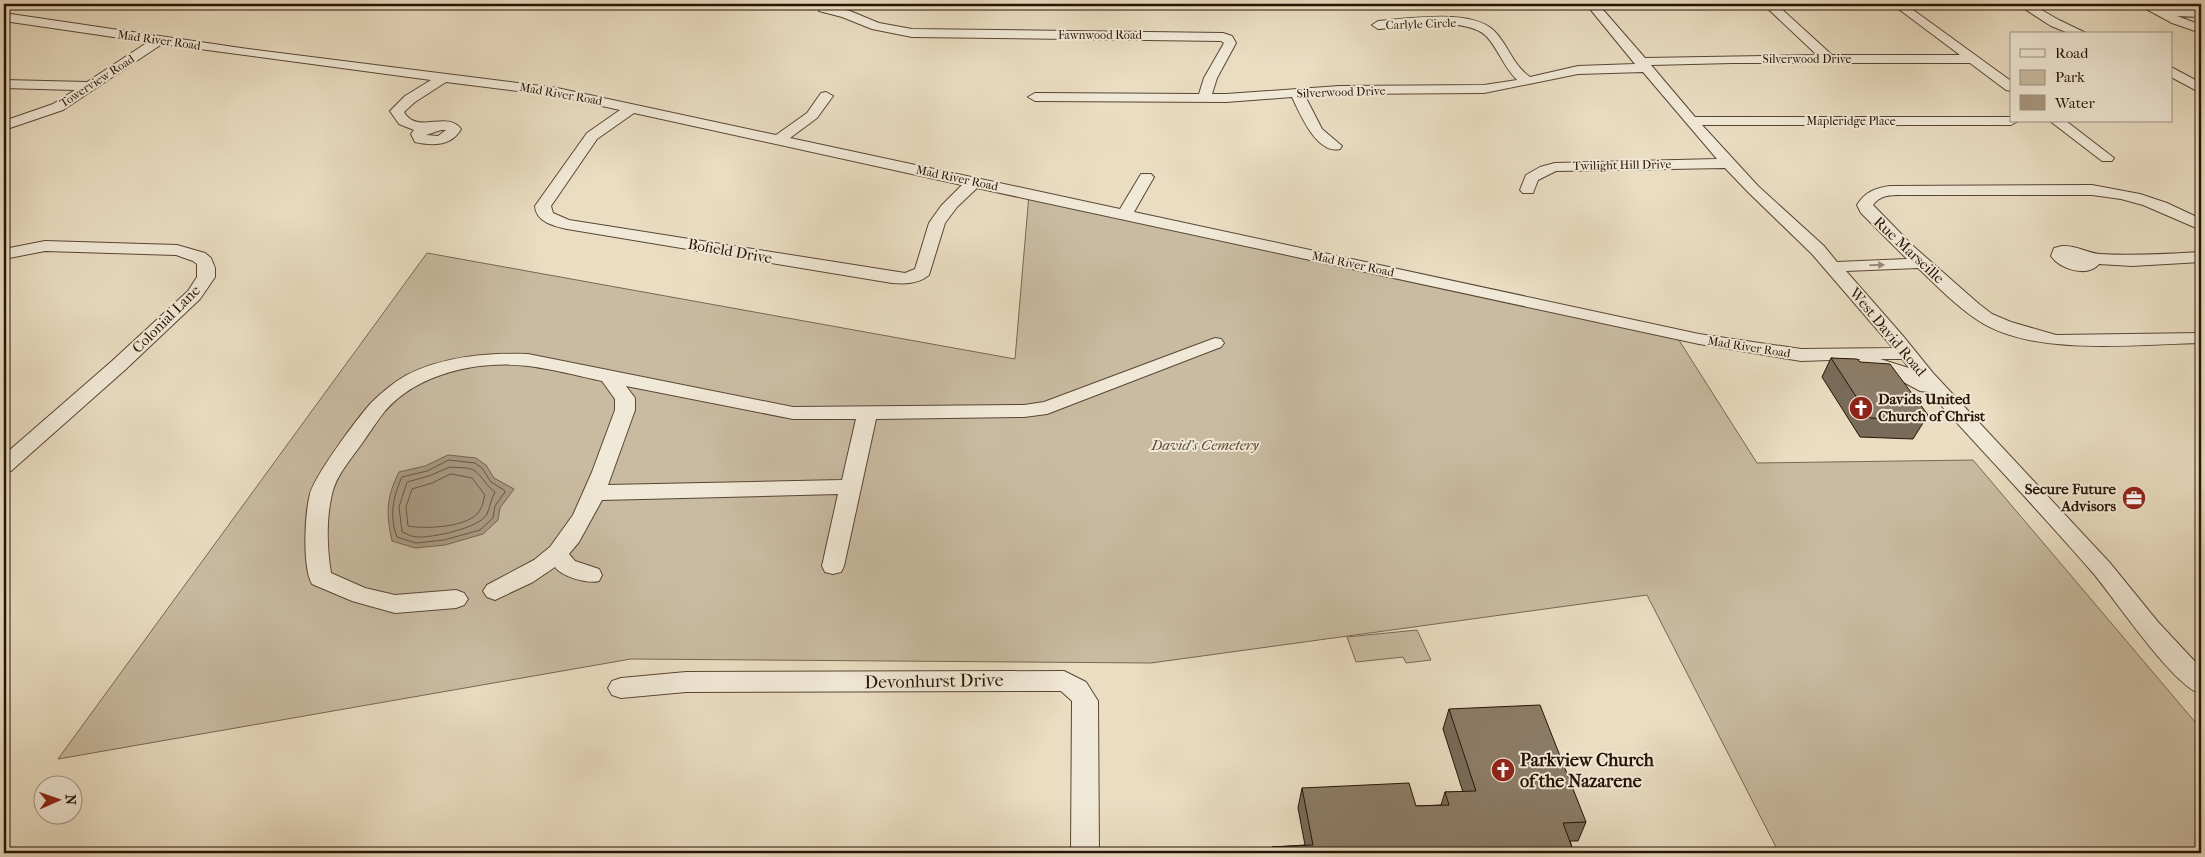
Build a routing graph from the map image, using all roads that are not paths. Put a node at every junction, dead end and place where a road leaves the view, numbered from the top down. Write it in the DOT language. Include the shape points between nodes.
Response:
graph roads {
  1 [pos="823,4"];
  2 [pos="1592,4"];
  3 [pos="1769,4"];
  4 [pos="1898,4"];
  5 [pos="2023,4"];
  6 [pos="2143,4"];
  7 [pos="2160,13"];
  8 [pos="2201,13"];
  9 [pos="4,17"];
  10 [pos="1378,25"];
  11 [pos="2201,29"];
  12 [pos="2077,32"];
  13 [pos="160,40"];
  14 [pos="1828,58"];
  15 [pos="1974,59"];
  16 [pos="1643,65"];
  17 [pos="2172,71"];
  18 [pos="443,78"];
  19 [pos="1527,81"];
  20 [pos="4,84"];
  21 [pos="2010,85"];
  22 [pos="91,86"];
  23 [pos="2201,89"];
  24 [pos="1298,93"];
  25 [pos="826,96"];
  26 [pos="1035,97"];
  27 [pos="1205,98"];
  28 [pos="632,108"];
  29 [pos="1691,121"];
  30 [pos="2010,121"];
  31 [pos="2059,122"];
  32 [pos="4,126"];
  33 [pos="426,128"];
  34 [pos="778,140"];
  35 [pos="1335,146"];
  36 [pos="2107,158"];
  37 [pos="1729,163"];
  38 [pos="1146,177"];
  39 [pos="974,182"];
  40 [pos="1528,190"];
  41 [pos="1126,214"];
  42 [pos="2201,225"];
  43 [pos="1908,250"];
  44 [pos="4,254"];
  45 [pos="2201,257"];
  46 [pos="2089,258"];
  47 [pos="1826,261"];
  48 [pos="1923,263"];
  49 [pos="2201,338"];
  50 [pos="1215,343"];
  51 [pos="1906,353"];
  52 [pos="1800,355"];
  53 [pos="608,376"];
  54 [pos="669,389"];
  55 [pos="1949,402"];
  56 [pos="625,403"];
  57 [pos="867,413"];
  58 [pos="4,466"];
  59 [pos="850,487"];
  60 [pos="594,493"];
  61 [pos="557,553"];
  62 [pos="833,566"];
  63 [pos="591,574"];
  64 [pos="495,592"];
  65 [pos="456,599"];
  66 [pos="2201,684"];
  67 [pos="621,688"];
  68 [pos="1085,853"];
  1 -- 27 [label="street, Fawnwood Road" via="827,10 906,32 1233,36 1209,82"];
  2 -- 16 [label="street, West David Road"];
  3 -- 14 [label="street"];
  4 -- 15 [label="street"];
  5 -- 12 [label="street"];
  6 -- 7 [label="street"];
  7 -- 8 [label="street"];
  7 -- 11 [label="street"];
  9 -- 13 [label="street, Mad River Road"];
  10 -- 19 [label="street, Carlyle Circle" via="1452,21 1477,25 1488,30 1514,70"];
  13 -- 18 [label="street, Mad River Road"];
  13 -- 22 [label="street, Towerview Road"];
  14 -- 15 [label="street, Silverwood Drive"];
  14 -- 16 [label="street, Silverwood Drive"];
  15 -- 21 [label="street"];
  16 -- 19 [label="street, Silverwood Drive" via="1587,69"];
  16 -- 29 [label="street, West David Road"];
  17 -- 23 [label="street"];
  18 -- 28 [label="street, Mad River Road" via="538,89"];
  18 -- 33 [label="street" via="397,111 399,117 407,122"];
  19 -- 24 [label="street, Silverwood Drive" via="1484,89"];
  20 -- 22 [label="street"];
  22 -- 32 [label="street, Towerview Road" via="58,107"];
  24 -- 27 [label="street, Silverwood Drive"];
  24 -- 35 [label="street" via="1316,131"];
  25 -- 34 [label="street" via="817,111"];
  26 -- 27 [label="street, Silverwood Drive"];
  28 -- 34 [label="street, Mad River Road"];
  28 -- 39 [label="street, Bofield Drive" via="592,136 544,206 547,216 567,224 892,278 914,278 923,271 938,221"];
  29 -- 30 [label="street, Mapleridge Place"];
  29 -- 37 [label="street, West David Road"];
  31 -- 36 [label="street"];
  34 -- 39 [label="street, Mad River Road"];
  37 -- 40 [label="street, Twilight Hill Drive" via="1555,167 1531,178"];
  37 -- 47 [label="street, West David Road"];
  38 -- 41 [label="street"];
  39 -- 41 [label="street, Mad River Road"];
  41 -- 52 [label="street, Mad River Road" via="1699,339"];
  42 -- 43 [label="street, Rue Marseille" via="2156,204 2101,191 1934,189 1885,191 1871,196 1865,205 1867,210"];
  43 -- 47 [label="street"];
  43 -- 48 [label="street, Rue Marseille"];
  44 -- 58 [label="street, Colonial Lane" via="45,246 176,250 199,257 207,268 201,286 188,302"];
  45 -- 46 [label="street" via="2132,261"];
  47 -- 48 [label="street, one-way"];
  47 -- 51 [label="street, West David Road"];
  48 -- 49 [label="street, Rue Marseille" via="1986,318 2024,333 2068,340"];
  50 -- 57 [label="street" via="1047,408"];
  51 -- 52 [label="street, Mad River Road"];
  51 -- 55 [label="street, West David Road"];
  52 -- 55 [label="street" via="1893,368 1913,377"];
  53 -- 54 [label="street"];
  53 -- 56 [label="street" via="625,398"];
  53 -- 65 [label="street" via="528,360 448,365 394,392 378,407 332,471 321,493 316,546 320,578 360,595 395,604"];
  54 -- 56 [label="street"];
  54 -- 57 [label="street" via="794,413"];
  55 -- 66 [label="street, West David Road" via="2102,569 2131,608"];
  56 -- 60 [label="street"];
  57 -- 59 [label="street"];
  59 -- 60 [label="street"];
  59 -- 62 [label="street"];
  60 -- 61 [label="street" via="578,524"];
  61 -- 63 [label="street" via="568,567"];
  61 -- 64 [label="street" via="543,566"];
  67 -- 68 [label="street, Devonhurst Drive" via="686,682 1064,681 1075,686 1085,701"];
}
